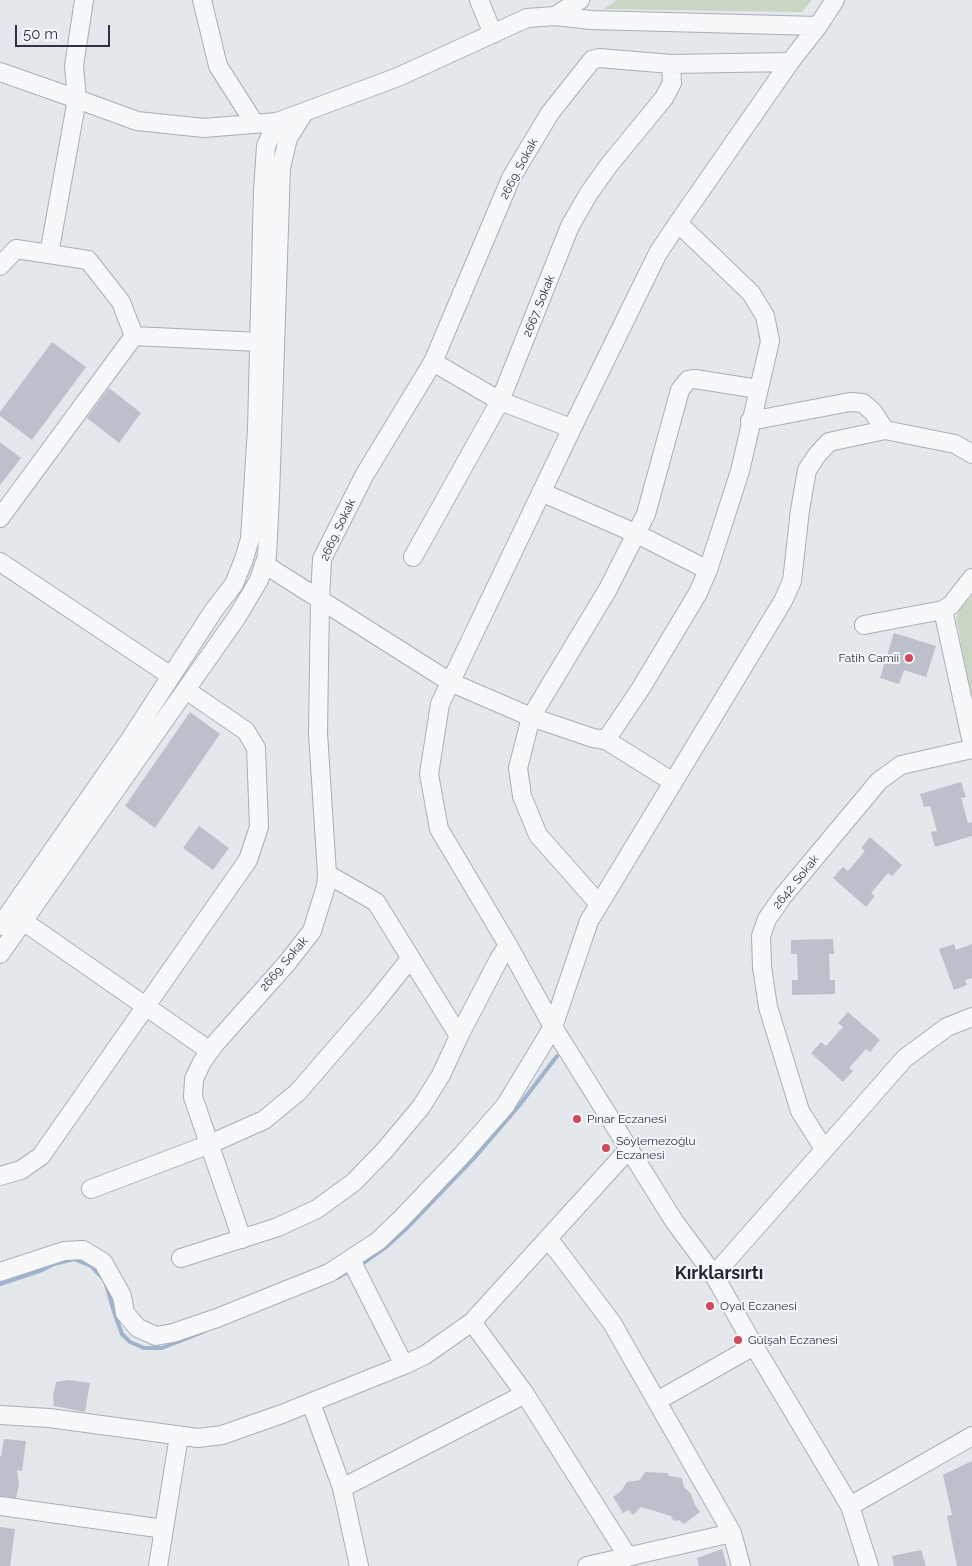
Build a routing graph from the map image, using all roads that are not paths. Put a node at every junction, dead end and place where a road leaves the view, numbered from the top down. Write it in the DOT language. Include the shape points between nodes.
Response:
graph roads {
  1 [pos="84,0"];
  2 [pos="202,0"];
  3 [pos="479,0"];
  4 [pos="580,0"];
  5 [pos="835,0"];
  6 [pos="556,16"];
  7 [pos="818,26"];
  8 [pos="493,34"];
  9 [pos="790,62"];
  10 [pos="671,64"];
  11 [pos="0,72"];
  12 [pos="77,99"];
  13 [pos="304,112"];
  14 [pos="277,122"];
  15 [pos="256,124"];
  16 [pos="678,222"];
  17 [pos="49,254"];
  18 [pos="0,266"];
  19 [pos="134,336"];
  20 [pos="259,342"];
  21 [pos="433,362"];
  22 [pos="758,389"];
  23 [pos="500,401"];
  24 [pos="750,420"];
  25 [pos="571,428"];
  26 [pos="885,430"];
  27 [pos="972,454"];
  28 [pos="541,492"];
  29 [pos="0,518"];
  30 [pos="637,534"];
  31 [pos="413,557"];
  32 [pos="0,562"];
  33 [pos="264,564"];
  34 [pos="708,570"];
  35 [pos="972,578"];
  36 [pos="320,599"];
  37 [pos="943,610"];
  38 [pos="864,625"];
  39 [pos="171,676"];
  40 [pos="450,682"];
  41 [pos="186,690"];
  42 [pos="531,717"];
  43 [pos="606,740"];
  44 [pos="972,743"];
  45 [pos="972,749"];
  46 [pos="673,782"];
  47 [pos="327,874"];
  48 [pos="599,904"];
  49 [pos="23,921"];
  50 [pos="0,926"];
  51 [pos="508,946"];
  52 [pos="0,954"];
  53 [pos="410,959"];
  54 [pos="147,1006"];
  55 [pos="972,1017"];
  56 [pos="552,1027"];
  57 [pos="459,1036"];
  58 [pos="210,1051"];
  59 [pos="210,1144"];
  60 [pos="629,1149"];
  61 [pos="824,1149"];
  62 [pos="0,1176"];
  63 [pos="91,1189"];
  64 [pos="548,1238"];
  65 [pos="242,1239"];
  66 [pos="181,1258"];
  67 [pos="353,1258"];
  68 [pos="0,1272"];
  69 [pos="714,1275"];
  70 [pos="472,1322"];
  71 [pos="754,1346"];
  72 [pos="404,1365"];
  73 [pos="525,1394"];
  74 [pos="656,1401"];
  75 [pos="312,1403"];
  76 [pos="0,1415"];
  77 [pos="179,1436"];
  78 [pos="972,1436"];
  79 [pos="342,1488"];
  80 [pos="0,1506"];
  81 [pos="850,1506"];
  82 [pos="164,1529"];
  83 [pos="732,1533"];
  84 [pos="628,1557"];
  85 [pos="158,1566"];
  86 [pos="359,1566"];
  87 [pos="587,1566"];
  88 [pos="741,1566"];
  89 [pos="869,1566"];
  1 -- 12 [label="street" via="74,66"];
  2 -- 15 [label="street" via="218,66"];
  3 -- 8 [label="street"];
  4 -- 6 [label="street"];
  5 -- 7 [label="street"];
  6 -- 7 [label="street" via="591,20"];
  6 -- 8 [label="street" via="527,18"];
  7 -- 9 [label="street"];
  8 -- 13 [label="street" via="398,78"];
  9 -- 10 [label="street, 2669. Sokak"];
  9 -- 16 [label="street"];
  10 -- 21 [label="street, 2669. Sokak" via="592,60 550,113 512,178"];
  10 -- 23 [label="street, 2667. Sokak" via="672,83 664,98 588,193 570,226"];
  11 -- 12 [label="street"];
  12 -- 15 [label="street" via="137,122 204,128"];
  12 -- 17 [label="street"];
  13 -- 14 [label="street"];
  13 -- 33 [label="street" via="288,138 281,168 270,497"];
  14 -- 15 [label="street"];
  14 -- 20 [label="street" via="266,146"];
  16 -- 22 [label="street" via="751,293 765,316 770,340"];
  16 -- 25 [label="street" via="658,253"];
  17 -- 18 [label="street" via="16,249"];
  17 -- 19 [label="street" via="88,260 121,302"];
  19 -- 20 [label="street"];
  19 -- 29 [label="street"];
  20 -- 39 [label="street" via="250,539 234,584"];
  21 -- 23 [label="street"];
  21 -- 36 [label="street, 2669. Sokak" via="366,474 322,559"];
  22 -- 24 [label="street"];
  22 -- 30 [label="street" via="688,380 680,390 646,514"];
  23 -- 25 [label="street"];
  23 -- 31 [label="street, 2667. Sokak"];
  24 -- 26 [label="street" via="850,402 863,403"];
  24 -- 34 [label="street" via="740,471"];
  25 -- 28 [label="street"];
  26 -- 27 [label="street" via="955,444"];
  26 -- 46 [label="street" via="829,442 807,470 792,581"];
  28 -- 30 [label="street"];
  28 -- 40 [label="street"];
  30 -- 34 [label="street"];
  30 -- 42 [label="street"];
  32 -- 39 [label="street"];
  33 -- 36 [label="street"];
  33 -- 41 [label="street" via="259,580 237,616"];
  34 -- 43 [label="street" via="698,593 641,688"];
  35 -- 37 [label="street" via="951,605"];
  36 -- 40 [label="street"];
  36 -- 47 [label="street, 2669. Sokak" via="318,733"];
  37 -- 38 [label="street"];
  37 -- 44 [label="street"];
  39 -- 50 [label="street"];
  40 -- 42 [label="street"];
  40 -- 51 [label="street" via="440,704 428,774 439,829"];
  41 -- 49 [label="street"];
  41 -- 54 [label="street" via="246,731 256,748 259,827 248,860"];
  42 -- 43 [label="street"];
  42 -- 48 [label="street" via="518,768 522,796 538,835"];
  43 -- 46 [label="street"];
  45 -- 61 [label="street, 2642. Sokak" via="901,764 879,781 767,919 761,936 768,1006 800,1110"];
  46 -- 48 [label="street"];
  47 -- 53 [label="street" via="376,902"];
  47 -- 58 [label="street, 2669. Sokak" via="312,931"];
  48 -- 56 [label="street" via="589,921"];
  49 -- 52 [label="street"];
  49 -- 54 [label="street"];
  51 -- 56 [label="street"];
  51 -- 57 [label="street"];
  53 -- 57 [label="street"];
  53 -- 59 [label="street" via="298,1092 264,1120"];
  54 -- 58 [label="street"];
  54 -- 62 [label="street" via="41,1156 21,1170"];
  55 -- 61 [label="street" via="947,1027 904,1058"];
  56 -- 60 [label="street"];
  56 -- 67 [label="street" via="505,1106 402,1218 378,1241"];
  57 -- 65 [label="street" via="442,1075 421,1107 354,1182 317,1210"];
  58 -- 59 [label="street, 2669. Sokak" via="194,1079 193,1097"];
  59 -- 63 [label="street"];
  59 -- 65 [label="street, 2669. Sokak"];
  60 -- 64 [label="street"];
  60 -- 69 [label="street" via="674,1222"];
  61 -- 69 [label="street"];
  64 -- 70 [label="street"];
  64 -- 74 [label="street" via="612,1323"];
  65 -- 66 [label="street"];
  67 -- 68 [label="street" via="329,1272 217,1318 156,1336 138,1328 125,1313 122,1296 103,1262 83,1250 64,1251"];
  67 -- 72 [label="street"];
  69 -- 71 [label="street"];
  70 -- 72 [label="street" via="425,1355"];
  70 -- 73 [label="street"];
  71 -- 74 [label="street"];
  71 -- 81 [label="street"];
  72 -- 75 [label="street"];
  73 -- 79 [label="street"];
  73 -- 84 [label="street"];
  74 -- 83 [label="street"];
  75 -- 77 [label="street" via="222,1435"];
  75 -- 79 [label="street"];
  76 -- 77 [label="street" via="49,1418"];
  77 -- 82 [label="street"];
  78 -- 81 [label="street"];
  79 -- 86 [label="street"];
  80 -- 82 [label="street"];
  81 -- 89 [label="street"];
  82 -- 85 [label="street"];
  83 -- 84 [label="street"];
  83 -- 88 [label="street"];
  84 -- 87 [label="street"];
}
